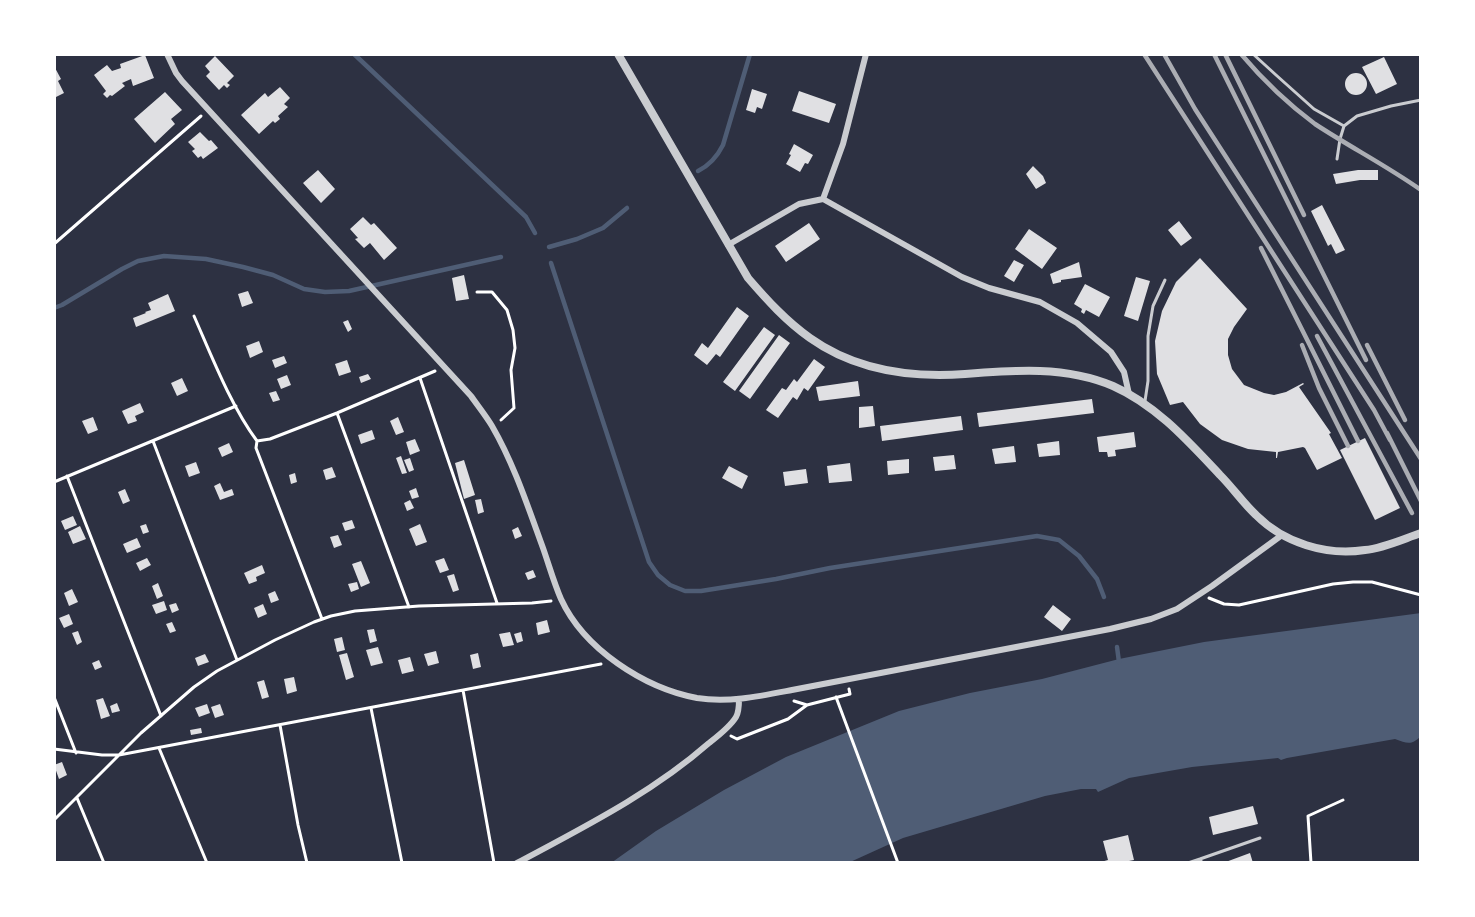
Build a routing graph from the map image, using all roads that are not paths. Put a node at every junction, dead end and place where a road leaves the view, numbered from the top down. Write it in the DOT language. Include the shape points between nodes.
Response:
graph roads {
  1 [pos="167,54"];
  2 [pos="618,54"];
  3 [pos="866,54"];
  4 [pos="1253,54"];
  5 [pos="1421,100"];
  6 [pos="1344,126"];
  7 [pos="1337,159"];
  8 [pos="823,200"];
  9 [pos="728,245"];
  10 [pos="1165,280"];
  11 [pos="1129,394"];
  12 [pos="1144,403"];
  13 [pos="1421,533"];
  14 [pos="1282,535"];
  15 [pos="739,699"];
  16 [pos="1260,838"];
  17 [pos="1201,861"];
  18 [pos="517,863"];
  19 [pos="1188,863"];
  1 -- 15 [label="street" via="176,73 471,396 510,462 562,600 580,628 615,662 652,684 697,698"];
  2 -- 9 [label="street"];
  3 -- 8 [label="street" via="843,144"];
  4 -- 6 [label="lane" via="1314,109"];
  5 -- 6 [label="lane" via="1357,116"];
  6 -- 7 [label="lane"];
  8 -- 9 [label="street" via="800,204"];
  8 -- 11 [label="street" via="962,277 1040,302 1077,322 1111,352 1124,372"];
  9 -- 11 [label="street" via="748,278 780,313 810,338 865,366 936,376 1057,371 1112,385"];
  10 -- 12 [label="lane" via="1153,306"];
  11 -- 12 [label="street"];
  12 -- 14 [label="street" via="1186,440 1256,515"];
  13 -- 14 [label="street" via="1384,546 1337,552"];
  14 -- 15 [label="street" via="1176,609 1151,619"];
  15 -- 18 [label="street" via="736,718 689,761 640,795"];
  16 -- 17 [label="lane"];
  17 -- 19 [label="lane"];
}
